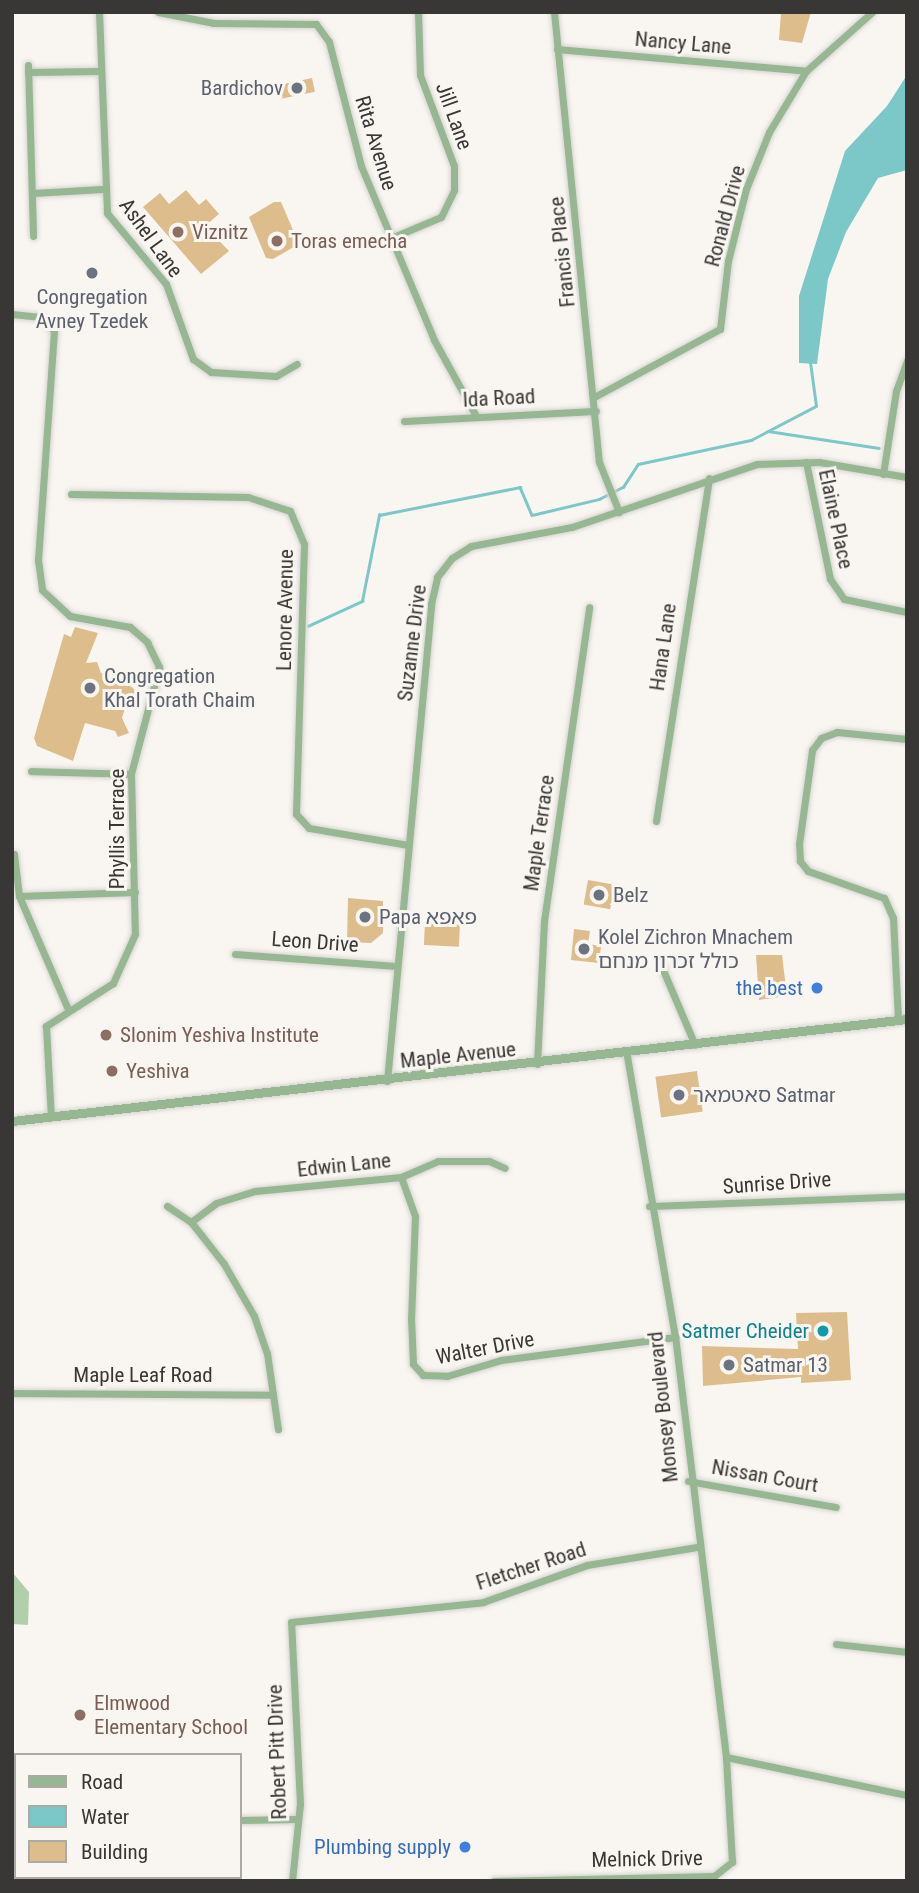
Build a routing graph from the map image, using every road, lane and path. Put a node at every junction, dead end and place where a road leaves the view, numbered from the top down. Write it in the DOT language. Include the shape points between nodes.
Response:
graph roads {
  1 [pos="99,12"];
  2 [pos="158,12"];
  3 [pos="418,12"];
  4 [pos="554,12"];
  5 [pos="872,12"];
  6 [pos="556,49"];
  7 [pos="99,71"];
  8 [pos="806,71"];
  9 [pos="102,189"];
  10 [pos="33,193"];
  11 [pos="33,236"];
  12 [pos="391,238"];
  13 [pos="12,314"];
  14 [pos="907,359"];
  15 [pos="297,363"];
  16 [pos="596,396"];
  17 [pos="596,411"];
  18 [pos="475,416"];
  19 [pos="404,421"];
  20 [pos="806,462"];
  21 [pos="883,474"];
  22 [pos="907,477"];
  23 [pos="709,478"];
  24 [pos="71,494"];
  25 [pos="619,512"];
  26 [pos="589,607"];
  27 [pos="907,612"];
  28 [pos="907,739"];
  29 [pos="31,771"];
  30 [pos="131,774"];
  31 [pos="656,821"];
  32 [pos="408,845"];
  33 [pos="14,854"];
  34 [pos="135,892"];
  35 [pos="19,896"];
  36 [pos="235,954"];
  37 [pos="660,963"];
  38 [pos="393,966"];
  39 [pos="68,1009"];
  40 [pos="903,1019"];
  41 [pos="695,1045"];
  42 [pos="627,1055"];
  43 [pos="537,1065"];
  44 [pos="387,1081"];
  45 [pos="51,1117"];
  46 [pos="12,1121"];
  47 [pos="505,1168"];
  48 [pos="401,1177"];
  49 [pos="907,1196"];
  50 [pos="167,1206"];
  51 [pos="649,1206"];
  52 [pos="191,1222"];
  53 [pos="675,1336"];
  54 [pos="12,1393"];
  55 [pos="273,1395"];
  56 [pos="278,1429"];
  57 [pos="688,1481"];
  58 [pos="836,1507"];
  59 [pos="697,1547"];
  60 [pos="291,1622"];
  61 [pos="836,1644"];
  62 [pos="907,1651"];
  63 [pos="726,1757"];
  64 [pos="907,1795"];
  65 [pos="298,1819"];
  66 [pos="242,1820"];
  67 [pos="725,1872"];
  68 [pos="292,1881"];
  69 [pos="494,1881"];
  70 [pos="729,1881"];
  1 -- 7 [label="street, Ashel Lane"];
  2 -- 12 [label="street, Rita Avenue" via="214,23 316,24 329,42 361,166"];
  3 -- 12 [label="street, Jill Lane" via="420,75 454,166 454,190 440,217"];
  4 -- 6 [label="street, Francis Place"];
  5 -- 8 [label="street, Ronald Drive"];
  6 -- 8 [label="street, Nancy Lane"];
  6 -- 16 [label="street, Francis Place"];
  7 -- 9 [label="street, Ashel Lane"];
  7 -- 10 [label="street" via="28,69"];
  8 -- 16 [label="street, Ronald Drive" via="769,132 746,188 728,261 720,329"];
  9 -- 10 [label="street, Ashel Lane"];
  9 -- 15 [label="street, Ashel Lane" via="107,213 166,284 193,359 211,372 276,376"];
  10 -- 11 [label="street"];
  12 -- 18 [label="street, Rita Avenue" via="434,341"];
  13 -- 30 [label="street, Phyllis Terrace" via="42,317 54,331 38,559 42,590 70,616 130,627 147,642 159,667"];
  14 -- 21 [label="street"];
  16 -- 17 [label="street, Francis Place"];
  17 -- 18 [label="street, Ida Road"];
  17 -- 25 [label="street, Francis Place" via="599,462"];
  18 -- 19 [label="street, Ida Road"];
  20 -- 21 [label="street, Suzanne Drive"];
  20 -- 23 [label="street, Suzanne Drive" via="757,464"];
  20 -- 27 [label="street, Elaine Place" via="830,579 844,599"];
  21 -- 22 [label="street, Suzanne Drive"];
  23 -- 25 [label="street, Suzanne Drive"];
  23 -- 31 [label="street, Hana Lane"];
  24 -- 32 [label="street, Lenore Avenue" via="248,497 290,511 304,544 296,814 309,828"];
  25 -- 32 [label="street, Suzanne Drive" via="572,527 471,546 437,577"];
  26 -- 43 [label="street, Maple Terrace" via="544,921"];
  28 -- 40 [label="street" via="837,732 821,738 812,750 799,844 800,861 808,871 884,898 893,918"];
  29 -- 30 [label="street"];
  30 -- 34 [label="street, Phyllis Terrace"];
  32 -- 38 [label="street, Suzanne Drive"];
  33 -- 35 [label="street"];
  34 -- 35 [label="street"];
  34 -- 39 [label="street, Phyllis Terrace" via="135,933 121,972 103,992"];
  35 -- 39 [label="street"];
  36 -- 38 [label="street, Leon Drive"];
  37 -- 41 [label="street"];
  38 -- 44 [label="street, Suzanne Drive"];
  39 -- 45 [label="street, Phyllis Terrace" via="49,1020 44,1033"];
  40 -- 41 [label="street, Maple Avenue"];
  41 -- 42 [label="street, Maple Avenue"];
  42 -- 43 [label="street, Maple Avenue"];
  42 -- 51 [label="street, Monsey Boulevard"];
  43 -- 44 [label="street, Maple Avenue"];
  44 -- 45 [label="street, Maple Avenue"];
  45 -- 46 [label="street, Maple Avenue"];
  47 -- 48 [label="street, Edwin Lane" via="489,1161 438,1161"];
  48 -- 52 [label="street, Edwin Lane" via="254,1191 216,1203"];
  48 -- 53 [label="street, Walter Drive" via="415,1216 413,1364 423,1375 447,1376 500,1360"];
  49 -- 51 [label="street, Sunrise Drive"];
  50 -- 52 [label="street"];
  51 -- 53 [label="street, Monsey Boulevard"];
  52 -- 55 [label="street" via="224,1264 254,1316"];
  53 -- 57 [label="street, Monsey Boulevard"];
  54 -- 55 [label="street, Maple Leaf Road"];
  55 -- 56 [label="street"];
  57 -- 58 [label="street, Nissan Court"];
  57 -- 59 [label="street, Monsey Boulevard"];
  59 -- 60 [label="street, Fletcher Road" via="587,1565 483,1602"];
  59 -- 63 [label="street, Monsey Boulevard"];
  60 -- 65 [label="street, Robert Pitt Drive"];
  61 -- 62 [label="street"];
  63 -- 64 [label="street"];
  63 -- 67 [label="street, Melnick Drive" via="734,1843"];
  65 -- 66 [label="street"];
  65 -- 68 [label="street, Robert Pitt Drive"];
  67 -- 69 [label="street, Melnick Drive" via="657,1880"];
  67 -- 70 [label="street"];
}
